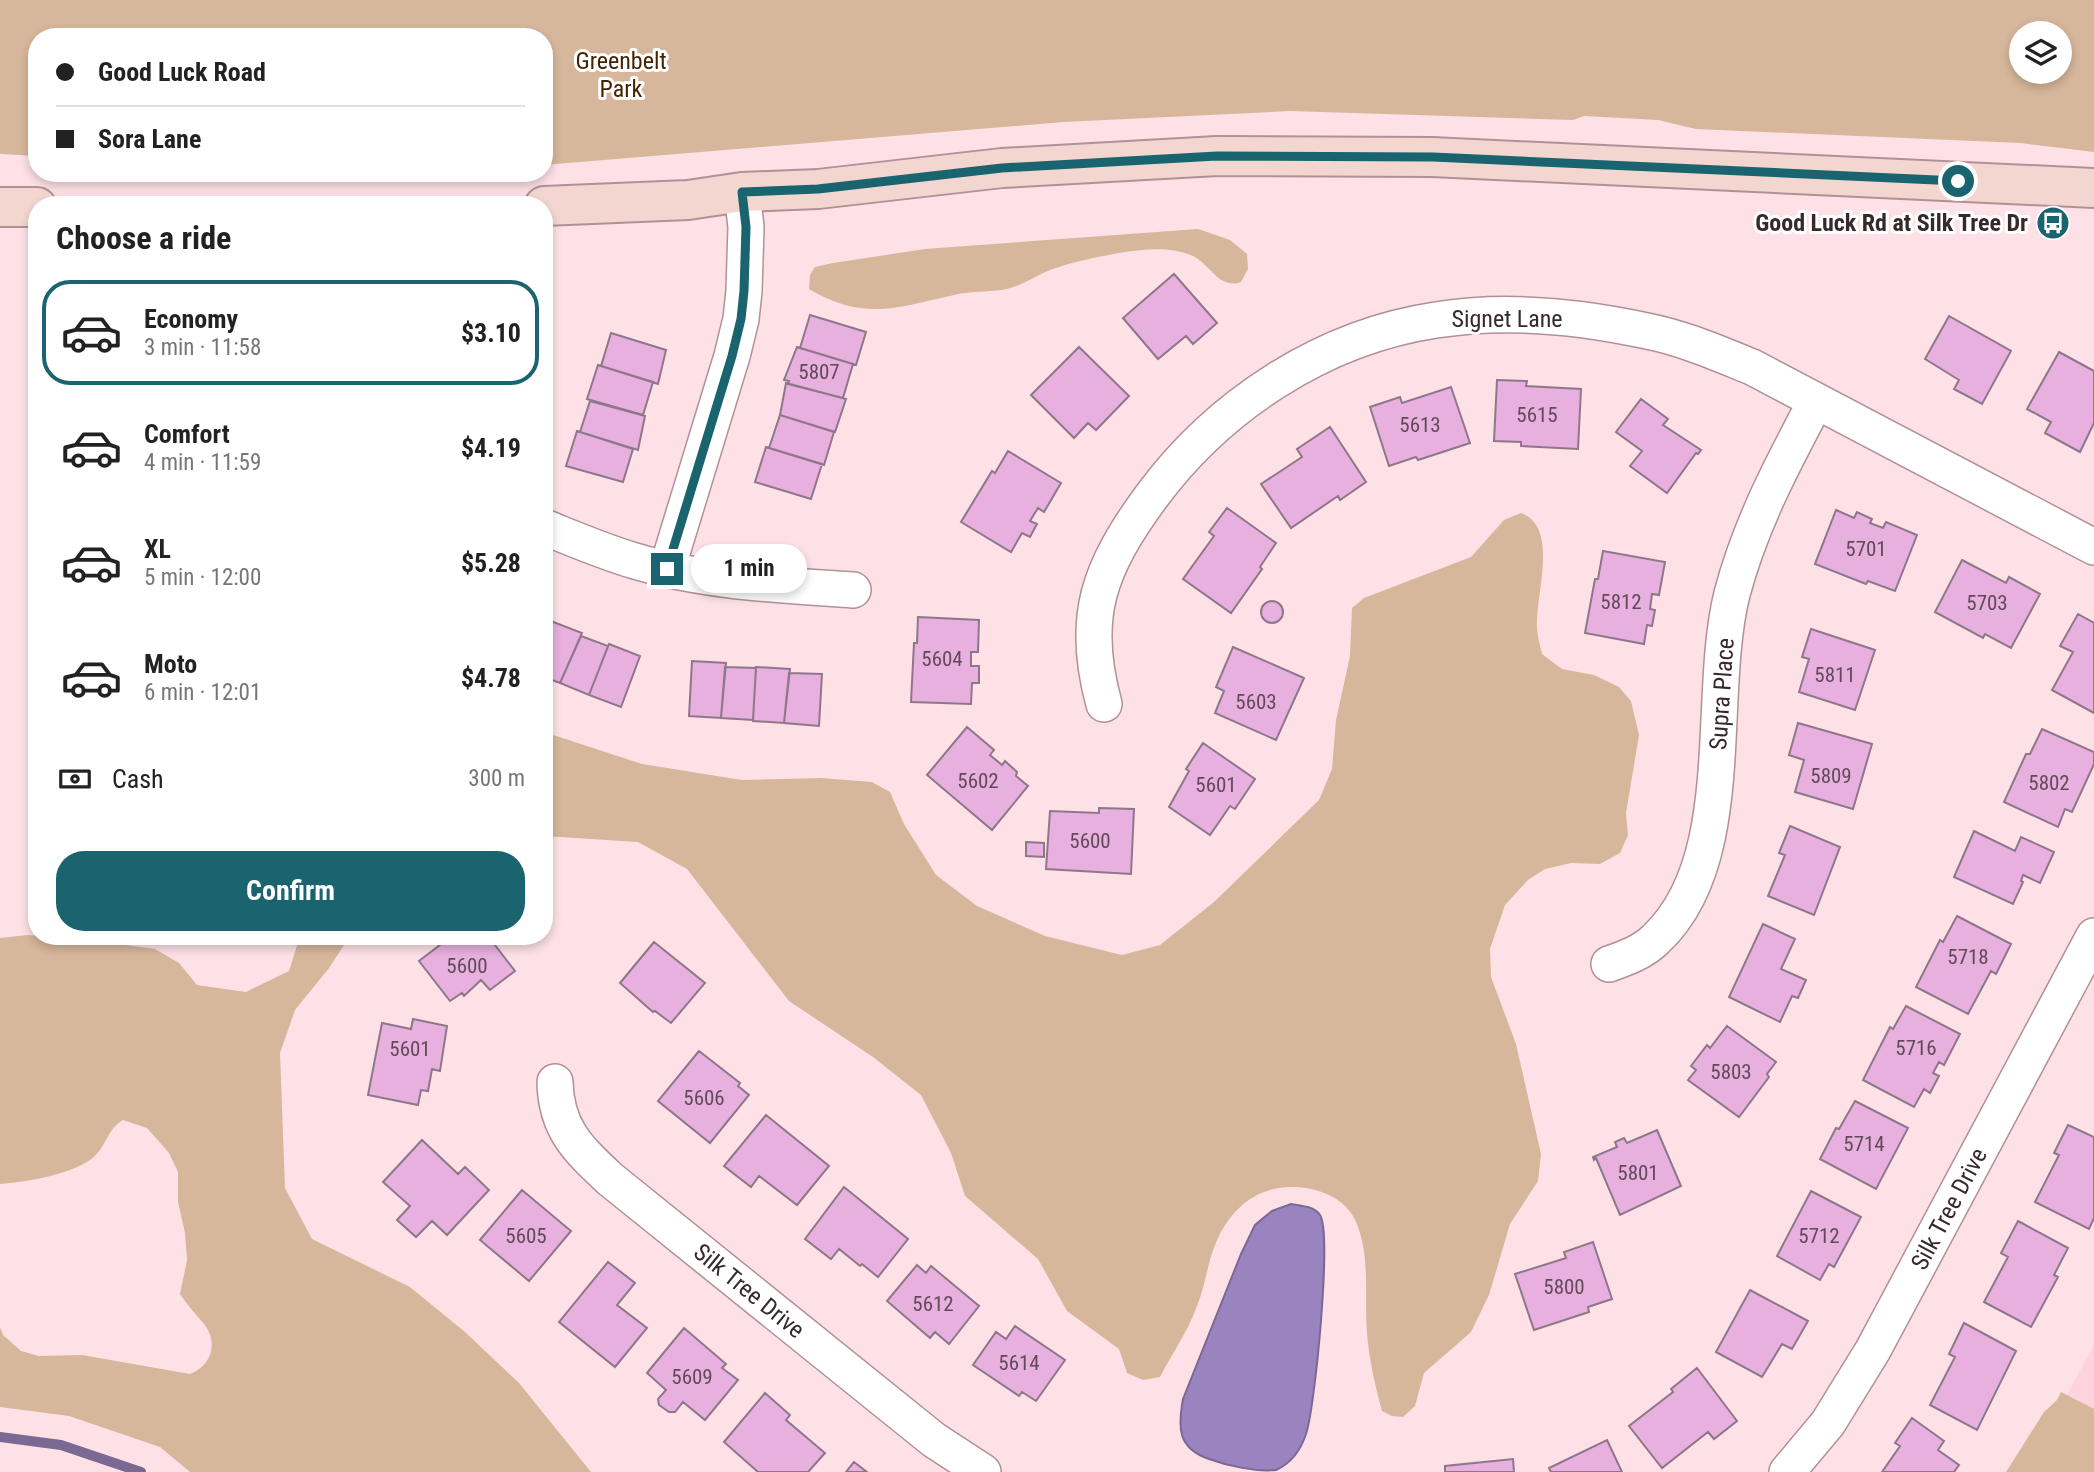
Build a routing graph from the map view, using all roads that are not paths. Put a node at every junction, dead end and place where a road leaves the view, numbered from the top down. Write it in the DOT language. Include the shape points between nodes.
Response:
graph roads {
  1 [pos="2094,188"];
  2 [pos="742,192"];
  3 [pos="553,206"];
  4 [pos="0,207"];
  5 [pos="28,207"];
  6 [pos="1816,401"];
  7 [pos="553,530"];
  8 [pos="2094,547"];
  9 [pos="667,569"];
  10 [pos="853,590"];
  11 [pos="1104,704"];
  12 [pos="2094,936"];
  13 [pos="1609,964"];
  14 [pos="555,1082"];
  15 [pos="983,1472"];
  16 [pos="1787,1472"];
  1 -- 2 [label="main road" via="1433,157 1217,156 1002,168 818,189"];
  2 -- 3 [label="main road" via="688,201"];
  2 -- 9 [label="street" via="746,227 741,319"];
  4 -- 5 [label="main road"];
  6 -- 8 [label="street, Signet Lane"];
  6 -- 11 [label="street, Signet Lane" via="1752,367 1693,344 1648,331 1540,316 1435,320 1387,330 1333,351 1273,382 1228,414 1193,446 1129,527 1107,566 1095,605 1093,642"];
  6 -- 13 [label="street, Supra Place" via="1762,504 1732,597 1724,645 1713,804 1696,873 1673,920 1656,940"];
  7 -- 9 [label="street"];
  9 -- 10 [label="street"];
  12 -- 16 [label="street, Silk Tree Drive" via="1868,1360 1828,1423"];
  14 -- 15 [label="street, Silk Tree Drive" via="555,1103 563,1126 610,1179 934,1440"];
}
